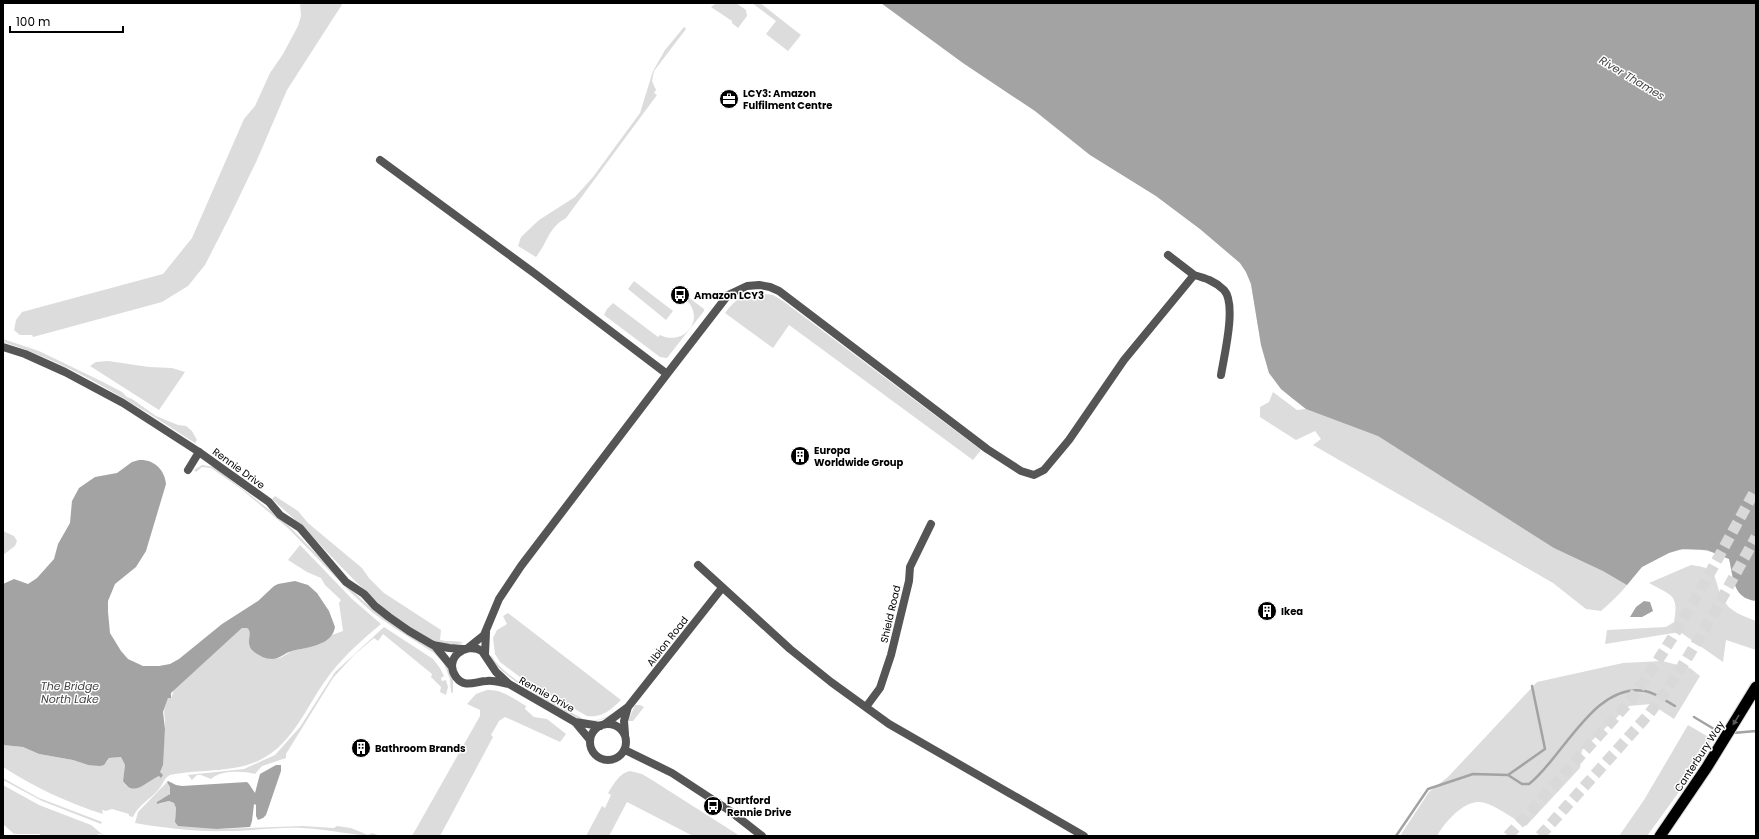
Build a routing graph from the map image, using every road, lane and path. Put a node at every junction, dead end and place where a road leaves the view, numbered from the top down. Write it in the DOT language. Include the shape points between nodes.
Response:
graph roads {
  1 [pos="380,160"];
  2 [pos="1168,255"];
  3 [pos="1194,274"];
  4 [pos="3,348"];
  5 [pos="667,374"];
  6 [pos="1221,375"];
  7 [pos="199,452"];
  8 [pos="188,470"];
  9 [pos="931,524"];
  10 [pos="698,565"];
  11 [pos="722,588"];
  12 [pos="486,631"];
  13 [pos="433,645"];
  14 [pos="466,648"];
  15 [pos="485,654"];
  16 [pos="490,664"];
  17 [pos="452,667"];
  18 [pos="481,682"];
  19 [pos="509,684"];
  20 [pos="1756,687"];
  21 [pos="628,707"];
  22 [pos="866,708"];
  23 [pos="575,722"];
  24 [pos="602,725"];
  25 [pos="625,734"];
  26 [pos="590,740"];
  27 [pos="625,750"];
  28 [pos="762,836"];
  29 [pos="1084,836"];
  30 [pos="1660,836"];
  1 -- 5 [label="street"];
  2 -- 3 [label="street"];
  3 -- 5 [label="street" via="1124,360 1069,440 1044,470 1034,475 1021,471 987,449 797,304 770,287 747,286 728,295"];
  3 -- 6 [label="street" via="1213,281 1225,291 1229,303"];
  4 -- 7 [label="street, Rennie Drive" via="25,354 65,372 123,403"];
  5 -- 12 [label="street" via="521,566 499,599"];
  7 -- 8 [label="street"];
  7 -- 13 [label="street, Rennie Drive" via="269,502 280,515 300,528 346,582 364,594 375,606 409,632"];
  9 -- 22 [label="street, Shield Road" via="910,567 894,642 880,688"];
  10 -- 11 [label="street"];
  11 -- 21 [label="street, Albion Road"];
  11 -- 22 [label="street" via="790,649"];
  12 -- 14 [label="street"];
  12 -- 15 [label="street"];
  13 -- 14 [label="street, Rennie Drive"];
  13 -- 17 [label="street, Rennie Drive"];
  14 -- 15 [label="street, Rennie Drive" via="478,648"];
  14 -- 17 [label="street" via="455,656"];
  15 -- 16 [label="street, Rennie Drive"];
  16 -- 18 [label="street" via="488,674"];
  16 -- 19 [label="street, Rennie Drive"];
  17 -- 18 [label="street, Rennie Drive" via="456,677 464,683"];
  18 -- 19 [label="street, Rennie Drive"];
  19 -- 23 [label="street, Rennie Drive"];
  20 -- 30 [label="highway, Canterbury Way, one-way" via="1707,767"];
  21 -- 24 [label="street, Albion Road"];
  21 -- 25 [label="street, Albion Road" via="624,721"];
  22 -- 29 [label="street"];
  23 -- 24 [label="street, Rennie Drive"];
  23 -- 26 [label="street, Rennie Drive"];
  24 -- 25 [label="street, Rennie Drive" via="616,726"];
  24 -- 26 [label="street" via="595,729"];
  25 -- 27 [label="street"];
  26 -- 27 [label="street, Rennie Drive" via="592,752 601,760 615,760"];
  27 -- 28 [label="street" via="672,773 730,811"];
}
